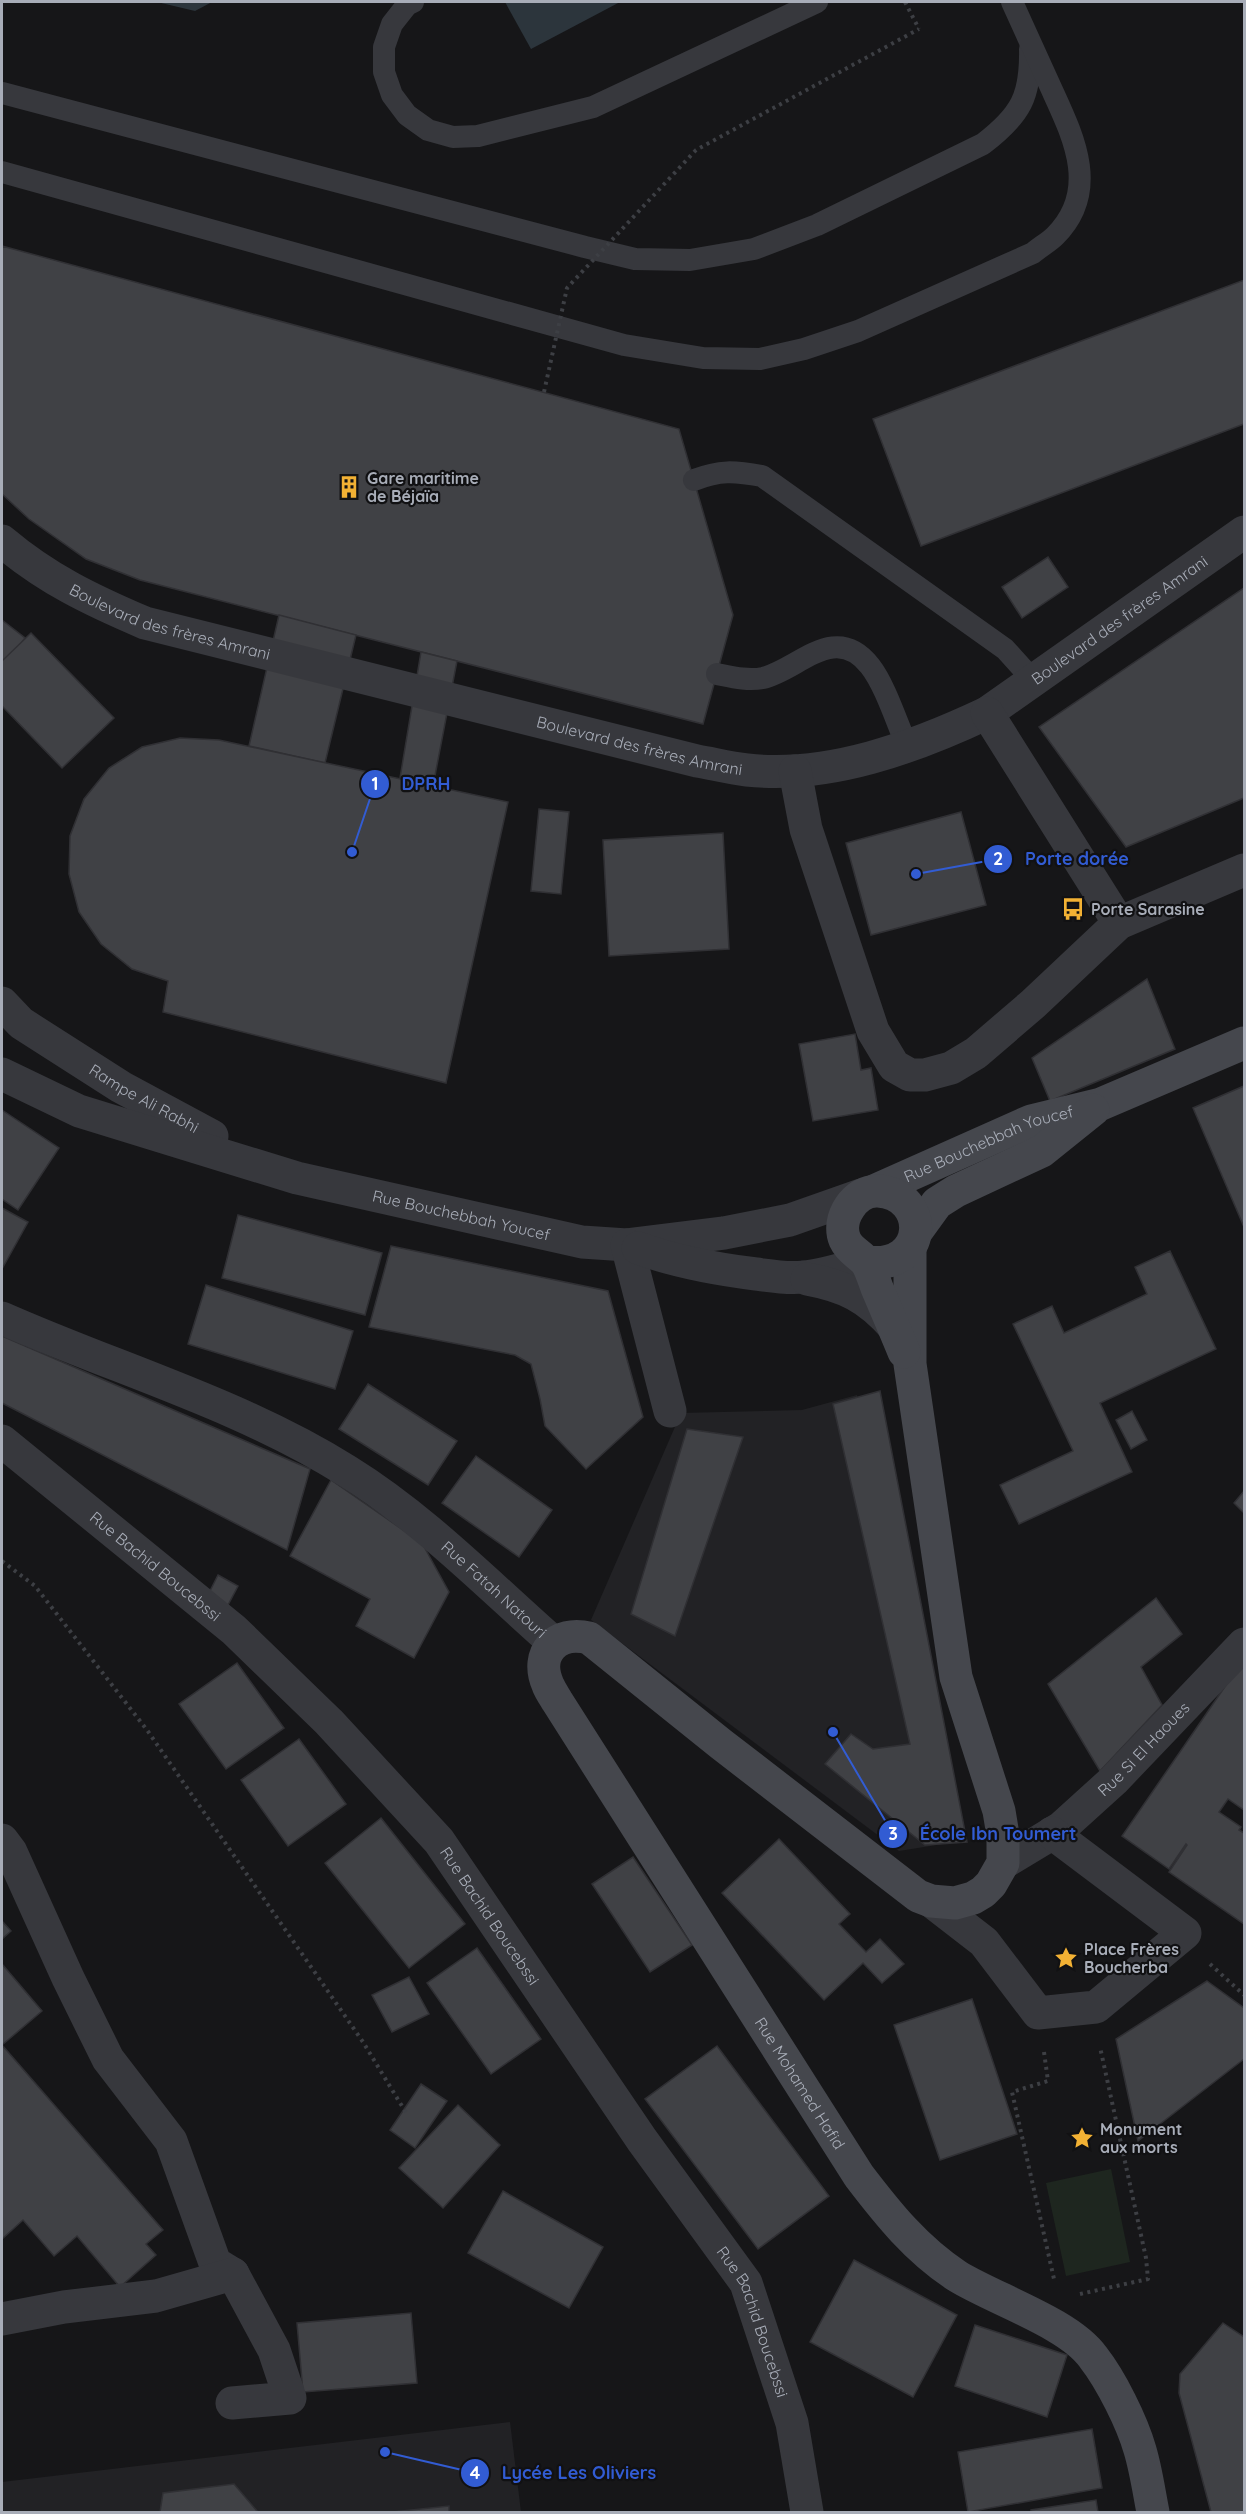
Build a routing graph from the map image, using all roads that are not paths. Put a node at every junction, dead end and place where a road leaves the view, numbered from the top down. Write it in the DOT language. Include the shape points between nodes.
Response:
graph roads {
  1 [pos="413,2"];
  2 [pos="817,2"];
  3 [pos="1017,12"];
  4 [pos="2,93"];
  5 [pos="2,172"];
  6 [pos="694,480"];
  7 [pos="1245,532"];
  8 [pos="2,541"];
  9 [pos="717,674"];
  10 [pos="1033,680"];
  11 [pos="987,713"];
  12 [pos="907,746"];
  13 [pos="795,771"];
  14 [pos="1245,870"];
  15 [pos="1119,923"];
  16 [pos="2,1003"];
  17 [pos="1245,1043"];
  18 [pos="2,1074"];
  19 [pos="1101,1104"];
  20 [pos="297,1178"];
  21 [pos="869,1193"];
  22 [pos="913,1240"];
  23 [pos="627,1245"];
  24 [pos="866,1262"];
  25 [pos="800,1277"];
  26 [pos="2,1318"];
  27 [pos="894,1327"];
  28 [pos="909,1364"];
  29 [pos="670,1411"];
  30 [pos="2,1441"];
  31 [pos="554,1643"];
  32 [pos="1245,1644"];
  33 [pos="1052,1833"];
  34 [pos="2,1840"];
  35 [pos="1003,1863"];
  36 [pos="931,1901"];
  37 [pos="234,2274"];
  38 [pos="2,2319"];
  39 [pos="232,2403"];
  40 [pos="807,2512"];
  41 [pos="1153,2512"];
  1 -- 2 [label="lane" via="392,24 384,47 384,72 392,95 407,115 428,130 453,137 478,136 593,107"];
  3 -- 4 [label="lane" via="1030,48 1031,76 1022,103 1006,127 983,144 817,225 754,249 690,260 635,259 585,247"];
  3 -- 5 [label="lane" via="1080,158 1080,186 1071,213 1056,236 1033,253 858,331 804,350 760,359 704,358 624,345"];
  6 -- 10 [label="lane" via="731,471 762,476 1005,649"];
  7 -- 10 [label="street, Boulevard des frères Amrani"];
  8 -- 13 [label="street, Boulevard des frères Amrani" via="87,598 145,623 697,761 748,770"];
  9 -- 12 [label="lane" via="764,678 816,650 847,650 871,667"];
  10 -- 11 [label="street, Boulevard des frères Amrani"];
  11 -- 12 [label="street, Boulevard des frères Amrani"];
  11 -- 15 [label="street"];
  12 -- 13 [label="street, Boulevard des frères Amrani" via="850,762"];
  13 -- 15 [label="street" via="806,829 873,1031 894,1066 910,1075 951,1068 976,1053"];
  14 -- 15 [label="street"];
  16 -- 20 [label="street, Rampe Ali Rabhi" via="21,1023 121,1087"];
  17 -- 19 [label="main road, Rue Bouchebbah Youcef"];
  18 -- 20 [label="street" via="80,1111"];
  19 -- 21 [label="main road, Rue Bouchebbah Youcef" via="1031,1121"];
  19 -- 22 [label="main road, Rue Bouchebbah Youcef" via="1042,1151 937,1203"];
  20 -- 23 [label="street, Rue Bouchebbah Youcef" via="582,1242"];
  21 -- 22 [label="main road" via="893,1193 906,1202 914,1216"];
  21 -- 23 [label="street, Rue Bouchebbah Youcef" via="790,1220"];
  21 -- 24 [label="main road" via="849,1207 843,1222 844,1239"];
  22 -- 24 [label="main road" via="898,1259 882,1264"];
  22 -- 28 [label="main road"];
  23 -- 25 [label="street, Rue Bouchebbah Youcef" via="708,1268"];
  23 -- 29 [label="street"];
  24 -- 25 [label="street, Rue Bouchebbah Youcef" via="827,1274"];
  24 -- 27 [label="main road"];
  25 -- 27 [label="street, Rue Bouchebbah Youcef" via="845,1288 874,1305"];
  26 -- 31 [label="street, Rue Fatah Natouri" via="248,1418 348,1471 405,1510"];
  27 -- 28 [label="main road"];
  28 -- 35 [label="main road" via="956,1677 999,1811"];
  30 -- 40 [label="street, Rue Bachid Boucebssi" via="234,1630 329,1722 439,1841 642,2140 746,2283 792,2423"];
  31 -- 36 [label="main road, Rue Fatah Natouri" via="576,1635 597,1643 899,1882"];
  31 -- 41 [label="main road, Rue Mohamed Hafid" via="544,1658 547,1684 859,2176 889,2216 938,2262 959,2277 1047,2308 1068,2335 1093,2355 1125,2412 1140,2450"];
  32 -- 33 [label="street, Rue Si El Haoues" via="1114,1780"];
  33 -- 35 [label="street, Rue Si El Haoues"];
  33 -- 36 [label="street" via="1185,1933 1096,2007 1038,2013 984,1942"];
  34 -- 37 [label="street" via="108,2059 171,2141 215,2263"];
  35 -- 36 [label="main road, Rue Fatah Natouri" via="991,1884 973,1898 955,1903"];
  37 -- 38 [label="street" via="156,2296"];
  37 -- 39 [label="street" via="274,2350 290,2398"];
}
